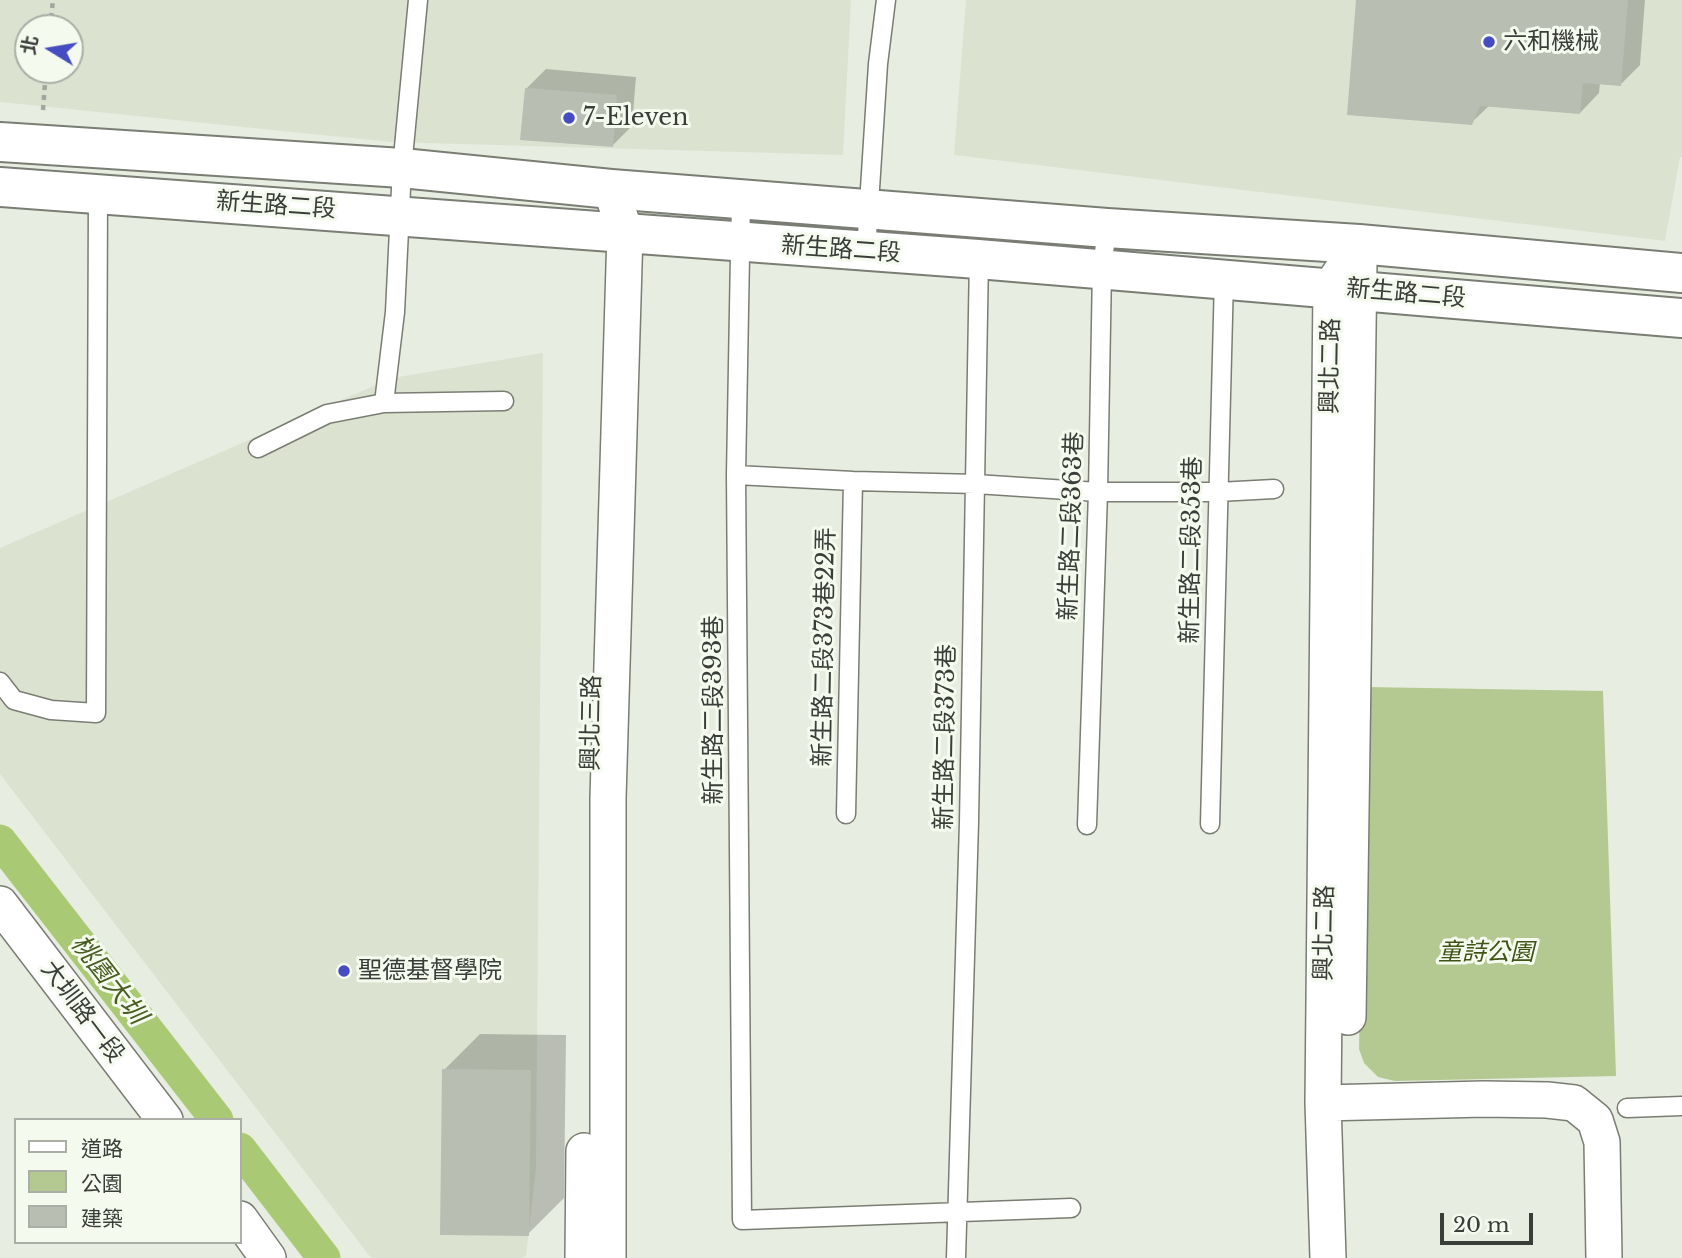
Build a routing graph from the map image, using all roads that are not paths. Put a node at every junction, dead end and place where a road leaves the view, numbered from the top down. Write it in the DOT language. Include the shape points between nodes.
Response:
graph roads {
  1 [pos="418,0"];
  2 [pos="886,0"];
  3 [pos="0,142"];
  4 [pos="402,168"];
  5 [pos="0,187"];
  6 [pos="611,189"];
  7 [pos="98,194"];
  8 [pos="741,200"];
  9 [pos="871,209"];
  10 [pos="401,215"];
  11 [pos="982,217"];
  12 [pos="1107,228"];
  13 [pos="613,232"];
  14 [pos="739,242"];
  15 [pos="1359,244"];
  16 [pos="866,251"];
  17 [pos="978,259"];
  18 [pos="1102,269"];
  19 [pos="1682,272"];
  20 [pos="1224,278"];
  21 [pos="1346,289"];
  22 [pos="1682,318"];
  23 [pos="504,401"];
  24 [pos="384,403"];
  25 [pos="258,448"];
  26 [pos="736,475"];
  27 [pos="853,481"];
  28 [pos="976,484"];
  29 [pos="1275,489"];
  30 [pos="1098,492"];
  31 [pos="1218,492"];
  32 [pos="0,682"];
  33 [pos="846,814"];
  34 [pos="1210,824"];
  35 [pos="1087,825"];
  36 [pos="0,904"];
  37 [pos="1335,1102"];
  38 [pos="1682,1106"];
  39 [pos="1626,1108"];
  40 [pos="163,1118"];
  41 [pos="1071,1208"];
  42 [pos="956,1213"];
  43 [pos="242,1222"];
  44 [pos="268,1258"];
  45 [pos="583,1258"];
  46 [pos="608,1258"];
  47 [pos="956,1258"];
  48 [pos="1328,1258"];
  49 [pos="1350,1258"];
  50 [pos="1604,1258"];
  1 -- 4 [label="lane"];
  2 -- 9 [label="lane"];
  3 -- 4 [label="main road, 新生路二段"];
  4 -- 6 [label="main road, 新生路二段"];
  4 -- 10 [label="lane"];
  5 -- 7 [label="main road, 新生路二段"];
  6 -- 8 [label="main road, 新生路二段"];
  6 -- 13 [label="street, 興北三路"];
  7 -- 10 [label="main road, 新生路二段"];
  7 -- 32 [label="lane" via="96,713 51,710 13,700"];
  8 -- 9 [label="main road, 新生路二段"];
  8 -- 14 [label="lane, 新生路二段393巷"];
  9 -- 11 [label="main road, 新生路二段"];
  9 -- 16 [label="lane"];
  10 -- 13 [label="main road, 新生路二段"];
  10 -- 24 [label="lane"];
  11 -- 12 [label="main road, 新生路二段"];
  11 -- 17 [label="lane, 新生路二段373巷"];
  12 -- 15 [label="main road, 新生路二段"];
  12 -- 18 [label="lane, 新生路二段363巷"];
  13 -- 14 [label="main road, 新生路二段"];
  13 -- 45 [label="street, 興北三路"];
  13 -- 46 [label="street"];
  14 -- 16 [label="main road, 新生路二段"];
  14 -- 26 [label="lane, 新生路二段393巷"];
  15 -- 19 [label="main road, 新生路二段"];
  15 -- 21 [label="street, 興北二路"];
  16 -- 17 [label="main road, 新生路二段"];
  17 -- 18 [label="main road, 新生路二段"];
  17 -- 28 [label="lane, 新生路二段373巷"];
  18 -- 20 [label="main road, 新生路二段"];
  18 -- 30 [label="lane, 新生路二段363巷"];
  20 -- 21 [label="main road, 新生路二段"];
  20 -- 31 [label="lane, 新生路二段353巷"];
  21 -- 22 [label="main road, 新生路二段"];
  21 -- 37 [label="street, 興北二路"];
  23 -- 24 [label="lane"];
  24 -- 25 [label="lane" via="327,414"];
  26 -- 27 [label="lane"];
  26 -- 42 [label="lane, 新生路二段393巷" via="742,1220"];
  27 -- 28 [label="lane"];
  27 -- 33 [label="lane, 新生路二段373巷22弄"];
  28 -- 30 [label="lane"];
  28 -- 42 [label="lane, 新生路二段373巷"];
  29 -- 31 [label="lane"];
  30 -- 31 [label="lane"];
  30 -- 35 [label="lane, 新生路二段363巷"];
  31 -- 34 [label="lane, 新生路二段353巷"];
  36 -- 40 [label="street, 大圳路一段"];
  37 -- 48 [label="street, 興北二路"];
  37 -- 49 [label="street, 興北二路"];
  37 -- 50 [label="street" via="1484,1099 1574,1103 1595,1120 1602,1142"];
  38 -- 39 [label="lane"];
  41 -- 42 [label="lane"];
  42 -- 47 [label="lane, 新生路二段373巷"];
  43 -- 44 [label="street"];
}
